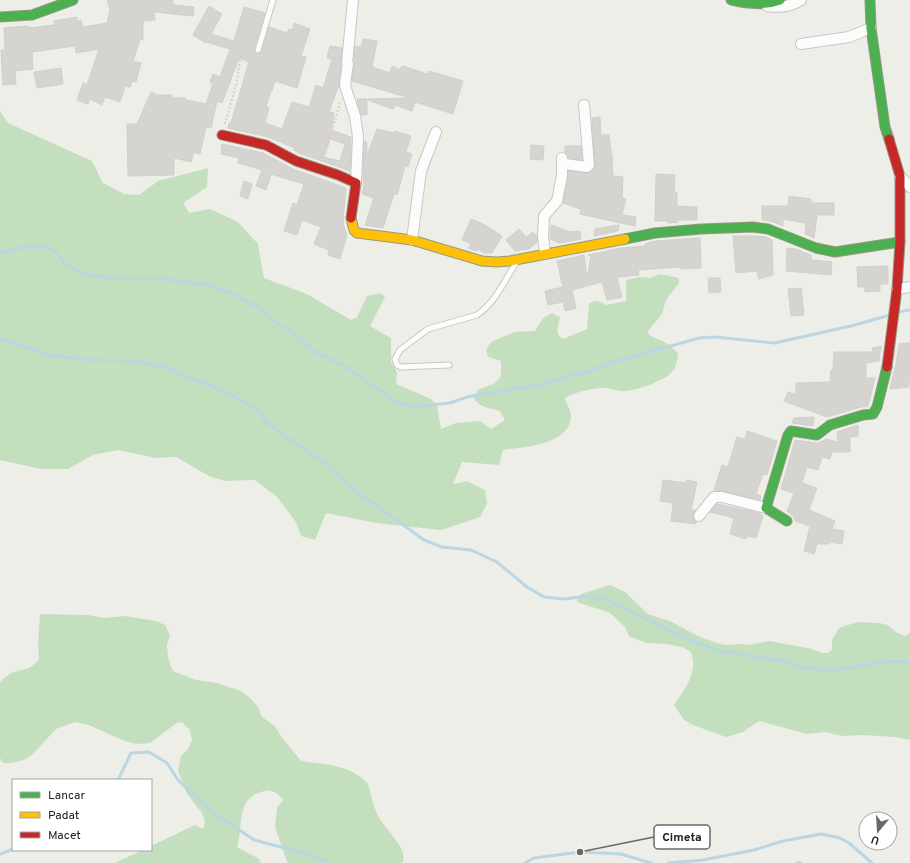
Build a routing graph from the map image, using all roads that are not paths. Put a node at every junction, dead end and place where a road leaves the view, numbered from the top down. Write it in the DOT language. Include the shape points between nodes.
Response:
graph roads {
  1 [pos="73,0"];
  2 [pos="273,0"];
  3 [pos="353,0"];
  4 [pos="731,0"];
  5 [pos="780,0"];
  6 [pos="801,0"];
  7 [pos="870,0"];
  8 [pos="754,4"];
  9 [pos="0,16"];
  10 [pos="871,28"];
  11 [pos="801,44"];
  12 [pos="258,50"];
  13 [pos="584,105"];
  14 [pos="436,132"];
  15 [pos="222,135"];
  16 [pos="900,176"];
  17 [pos="356,183"];
  18 [pos="910,187"];
  19 [pos="412,240"];
  20 [pos="900,242"];
  21 [pos="544,254"];
  22 [pos="519,259"];
  23 [pos="910,288"];
  24 [pos="897,289"];
  25 [pos="449,365"];
  26 [pos="766,508"];
  27 [pos="699,516"];
  28 [pos="787,521"];
  1 -- 9 [label="street" via="32,15"];
  2 -- 12 [label="lane"];
  3 -- 17 [label="street" via="345,83 358,136"];
  4 -- 8 [label="street"];
  5 -- 8 [label="street"];
  6 -- 8 [label="street" via="794,5 782,7"];
  7 -- 10 [label="street"];
  10 -- 11 [label="street" via="849,37"];
  10 -- 16 [label="street" via="885,127"];
  13 -- 21 [label="street" via="589,165 587,167 562,162 557,200 544,216"];
  14 -- 19 [label="street" via="421,171"];
  15 -- 17 [label="street" via="266,145 296,161"];
  16 -- 18 [label="street"];
  16 -- 20 [label="street"];
  17 -- 19 [label="street" via="351,214 354,231 359,234"];
  19 -- 22 [label="street" via="482,261"];
  20 -- 21 [label="street" via="835,252 816,248 768,229 753,227 654,233"];
  20 -- 24 [label="street"];
  21 -- 22 [label="street"];
  22 -- 25 [label="lane" via="496,297 483,311 428,329 400,350 395,359 396,365 401,367"];
  23 -- 24 [label="street"];
  24 -- 26 [label="street" via="888,362 875,412 830,425 817,435 791,431 785,441"];
  26 -- 27 [label="street" via="714,497"];
  26 -- 28 [label="street"];
}
